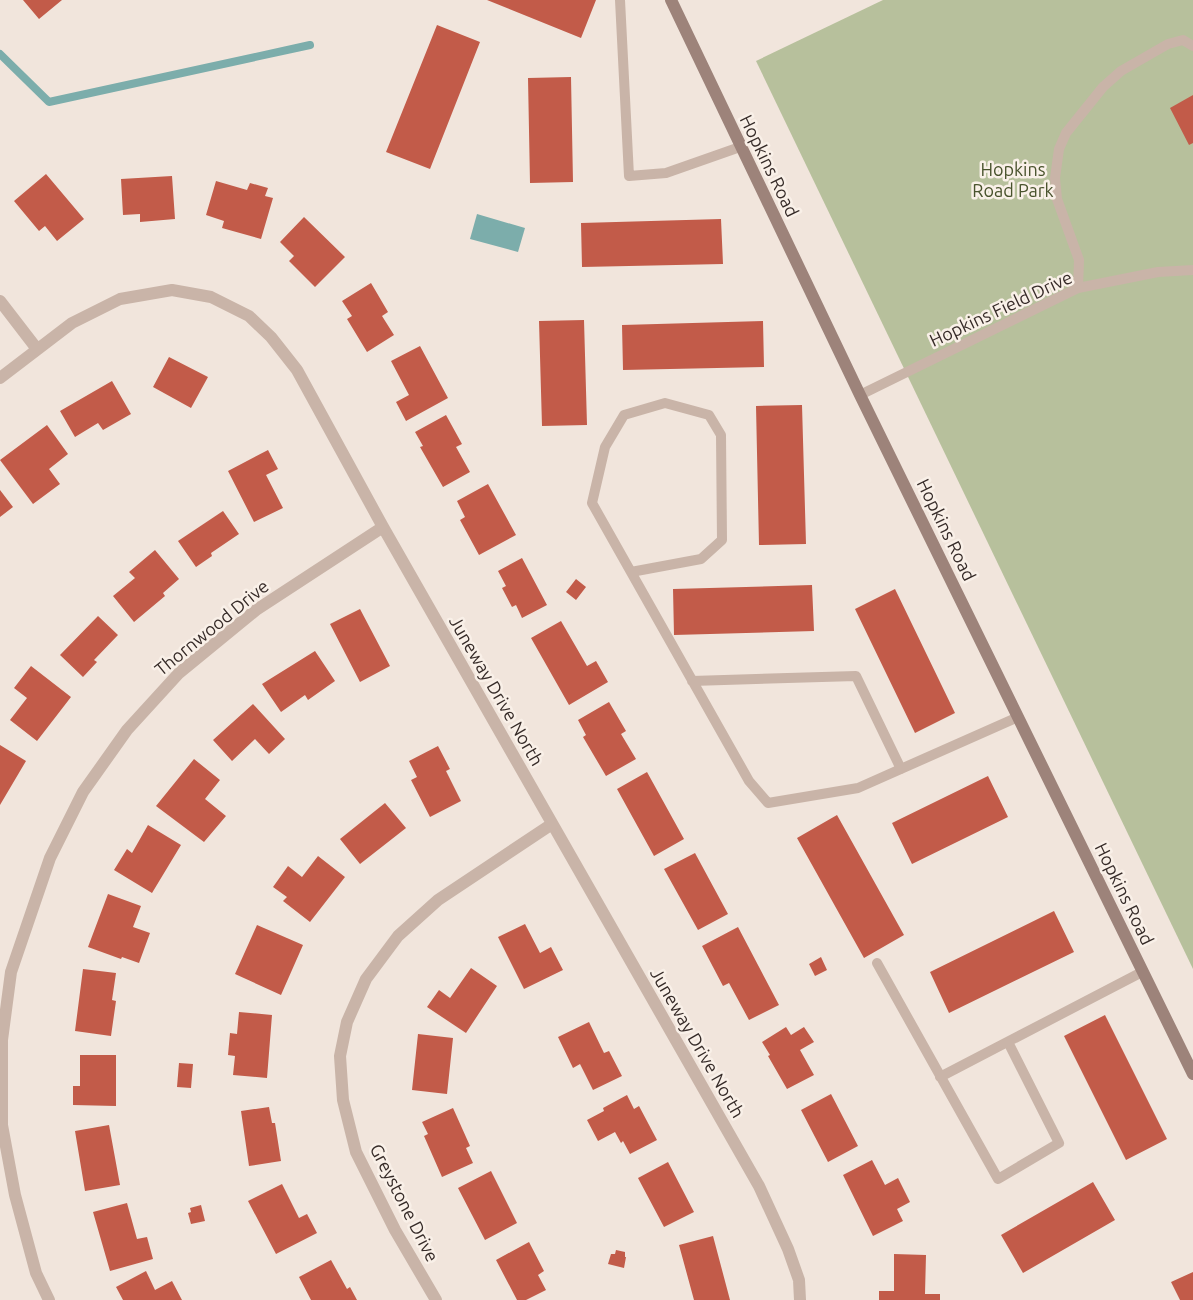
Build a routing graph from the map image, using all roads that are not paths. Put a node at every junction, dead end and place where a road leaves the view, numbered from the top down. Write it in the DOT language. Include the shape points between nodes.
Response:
graph roads {
  1 [pos="620,0"];
  2 [pos="671,0"];
  3 [pos="1193,46"];
  4 [pos="740,146"];
  5 [pos="1193,270"];
  6 [pos="1078,288"];
  7 [pos="0,301"];
  8 [pos="37,349"];
  9 [pos="0,378"];
  10 [pos="860,394"];
  11 [pos="383,527"];
  12 [pos="631,572"];
  13 [pos="692,681"];
  14 [pos="1018,717"];
  15 [pos="901,769"];
  16 [pos="552,824"];
  17 [pos="877,963"];
  18 [pos="6,971"];
  19 [pos="1142,972"];
  20 [pos="1008,1042"];
  21 [pos="1193,1074"];
  22 [pos="940,1077"];
  23 [pos="48,1300"];
  24 [pos="436,1300"];
  25 [pos="800,1300"];
  1 -- 4 [label="lane" via="629,176 666,173"];
  2 -- 4 [label="street, Hopkins Road"];
  3 -- 6 [label="lane" via="1183,40 1168,44 1121,71 1103,86 1066,133 1059,149 1057,199 1079,260"];
  4 -- 10 [label="street, Hopkins Road"];
  5 -- 6 [label="lane, Hopkins Field Drive" via="1158,272"];
  6 -- 10 [label="lane, Hopkins Field Drive"];
  7 -- 8 [label="street"];
  8 -- 9 [label="street, Juneway Drive North"];
  8 -- 11 [label="street, Juneway Drive North" via="72,323 120,299 172,290 211,298 249,316 297,370"];
  10 -- 14 [label="street, Hopkins Road"];
  11 -- 16 [label="street, Juneway Drive North"];
  11 -- 18 [label="street, Thornwood Drive" via="256,610 179,673 127,730 82,792 50,858"];
  12 -- 12 [label="lane" via="592,503 605,447 624,415 665,402 708,415 721,435 722,540 701,559"];
  12 -- 13 [label="lane"];
  13 -- 15 [label="lane" via="856,676"];
  13 -- 15 [label="lane" via="749,781 768,803 858,788"];
  14 -- 15 [label="lane"];
  14 -- 19 [label="street, Hopkins Road"];
  16 -- 24 [label="street, Greystone Drive" via="438,900 398,936 366,979 347,1022 340,1056 343,1100 356,1152 395,1230"];
  16 -- 25 [label="street, Juneway Drive North" via="759,1186 788,1249 799,1280"];
  17 -- 22 [label="lane"];
  18 -- 23 [label="street, Thornwood Drive" via="2,1125 15,1195 36,1272"];
  19 -- 20 [label="lane"];
  19 -- 21 [label="street, Hopkins Road"];
  20 -- 22 [label="lane"];
  20 -- 22 [label="lane" via="1059,1143 998,1179"];
}
